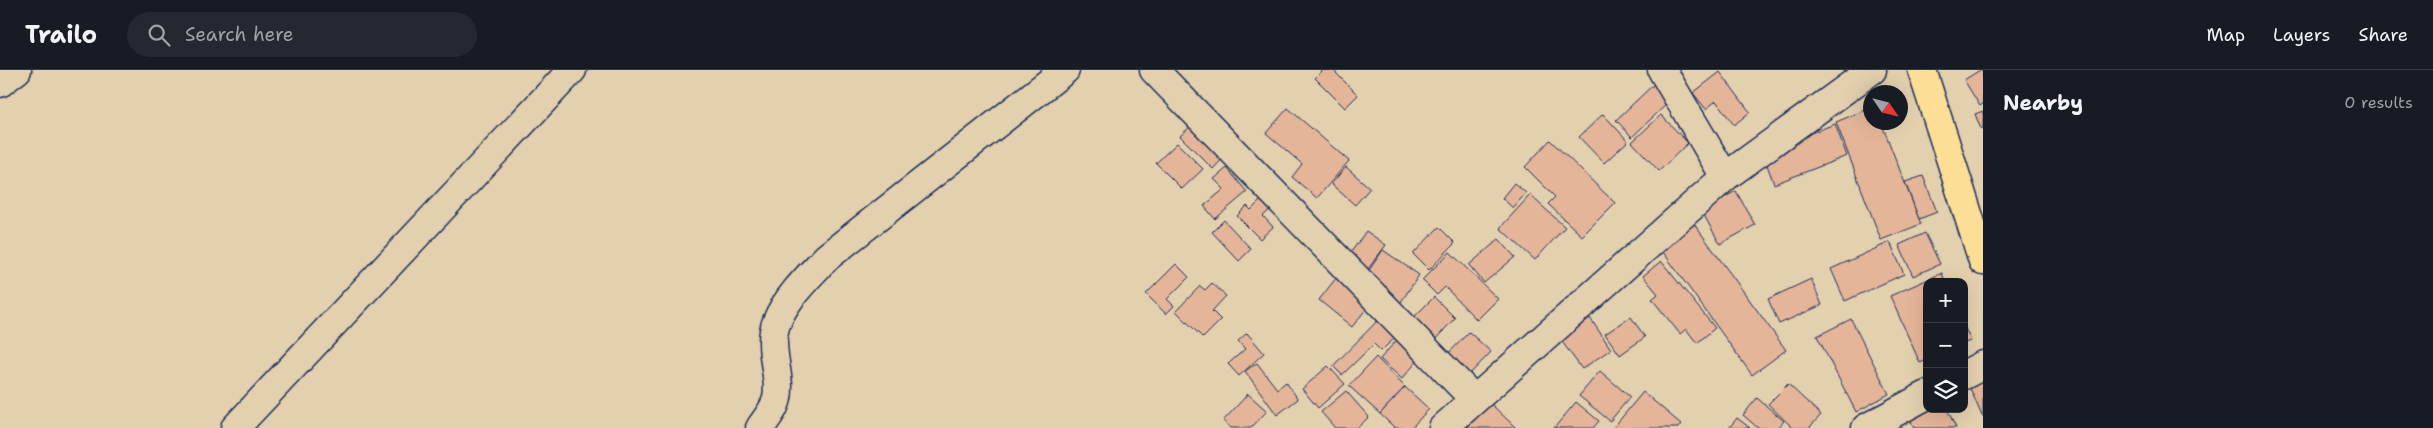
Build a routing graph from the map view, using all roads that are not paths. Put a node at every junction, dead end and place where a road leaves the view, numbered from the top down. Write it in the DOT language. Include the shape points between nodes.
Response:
graph roads {
  1 [pos="17,70"];
  2 [pos="572,70"];
  3 [pos="1065,70"];
  4 [pos="1154,70"];
  5 [pos="1662,70"];
  6 [pos="1872,70"];
  7 [pos="1922,70"];
  8 [pos="0,83"];
  9 [pos="1725,177"];
  10 [pos="1983,262"];
  11 [pos="1983,365"];
  12 [pos="1968,373"];
  13 [pos="1923,398"];
  14 [pos="1474,399"];
  15 [pos="235,428"];
  16 [pos="760,428"];
  17 [pos="1443,428"];
  18 [pos="1866,428"];
  1 -- 8 [label="street"];
  2 -- 15 [label="street"];
  3 -- 16 [label="street" via="827,257 799,288 777,321 773,360 778,397"];
  4 -- 14 [label="street"];
  5 -- 9 [label="street"];
  6 -- 9 [label="street"];
  7 -- 10 [label="main road"];
  9 -- 14 [label="street"];
  11 -- 12 [label="street"];
  13 -- 18 [label="street"];
  14 -- 17 [label="street"];
}
